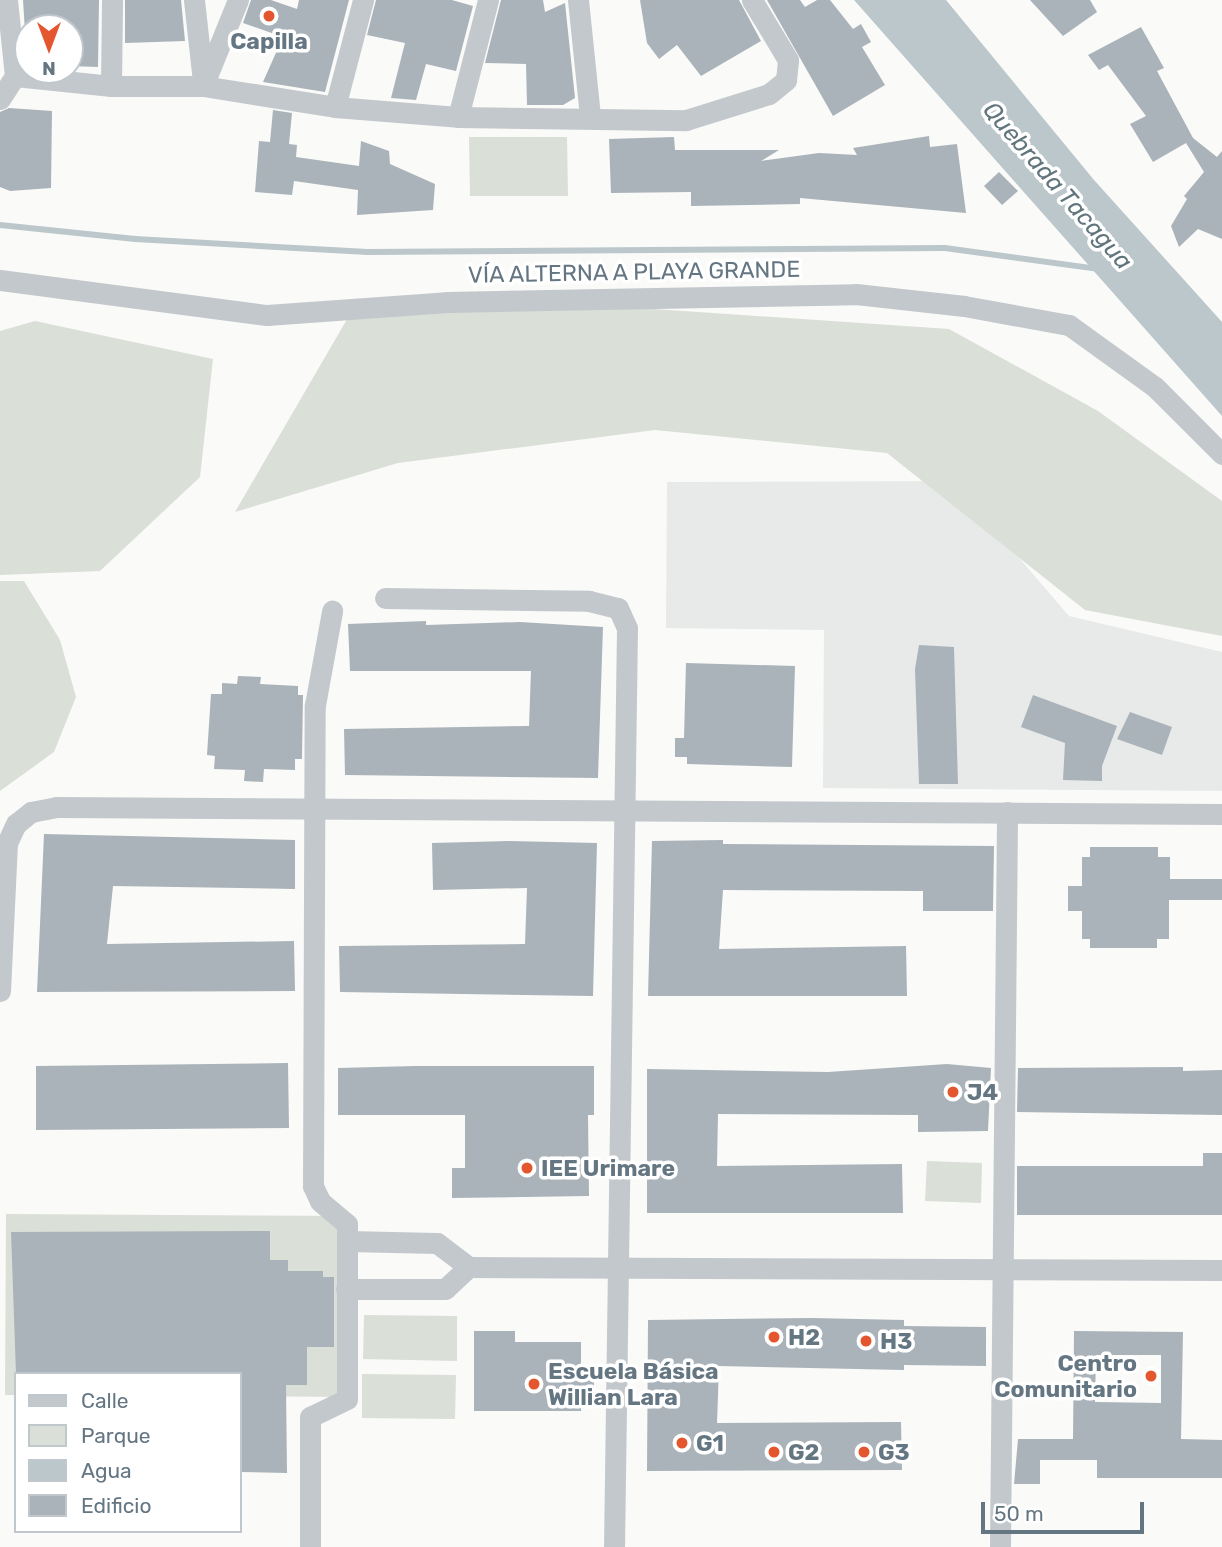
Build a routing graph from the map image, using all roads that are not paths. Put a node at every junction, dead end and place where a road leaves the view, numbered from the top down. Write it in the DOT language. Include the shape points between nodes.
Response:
graph roads {
  1 [pos="7,0"];
  2 [pos="112,0"];
  3 [pos="194,0"];
  4 [pos="238,0"];
  5 [pos="363,0"];
  6 [pos="488,0"];
  7 [pos="578,0"];
  8 [pos="752,0"];
  9 [pos="14,66"];
  10 [pos="14,78"];
  11 [pos="84,83"];
  12 [pos="111,86"];
  13 [pos="203,86"];
  14 [pos="0,99"];
  15 [pos="335,107"];
  16 [pos="458,117"];
  17 [pos="590,117"];
  18 [pos="0,280"];
  19 [pos="1222,454"];
  20 [pos="386,598"];
  21 [pos="332,611"];
  22 [pos="623,808"];
  23 [pos="316,811"];
  24 [pos="1007,812"];
  25 [pos="1222,814"];
  26 [pos="0,991"];
  27 [pos="347,1241"];
  28 [pos="469,1266"];
  29 [pos="618,1266"];
  30 [pos="1222,1270"];
  31 [pos="1002,1271"];
  32 [pos="346,1289"];
  33 [pos="310,1547"];
  34 [pos="614,1547"];
  35 [pos="1000,1547"];
  1 -- 9 [label="street"];
  2 -- 12 [label="street"];
  3 -- 13 [label="street"];
  4 -- 13 [label="street"];
  5 -- 15 [label="street"];
  6 -- 16 [label="street"];
  7 -- 17 [label="street"];
  8 -- 17 [label="street" via="788,60 786,80 769,94 686,120"];
  10 -- 14 [label="street"];
  11 -- 12 [label="street"];
  12 -- 13 [label="street"];
  13 -- 15 [label="street"];
  15 -- 16 [label="street"];
  16 -- 17 [label="street"];
  18 -- 19 [label="street, VÍA ALTERNA A PLAYA GRANDE" via="267,315 447,302 856,293 964,306 1069,325 1155,387"];
  20 -- 22 [label="street" via="589,601 618,608 627,628"];
  21 -- 23 [label="street" via="315,705"];
  22 -- 23 [label="street"];
  22 -- 24 [label="street"];
  22 -- 29 [label="street"];
  23 -- 26 [label="street" via="56,807 31,812 16,824 7,843"];
  23 -- 27 [label="street" via="313,1186 320,1201 346,1224"];
  24 -- 25 [label="street"];
  24 -- 31 [label="street"];
  27 -- 28 [label="street" via="437,1243"];
  27 -- 32 [label="street"];
  28 -- 29 [label="street"];
  28 -- 32 [label="street" via="444,1289"];
  29 -- 31 [label="street"];
  29 -- 34 [label="street"];
  30 -- 31 [label="street"];
  31 -- 35 [label="street"];
  32 -- 33 [label="street" via="346,1399 310,1417"];
}
